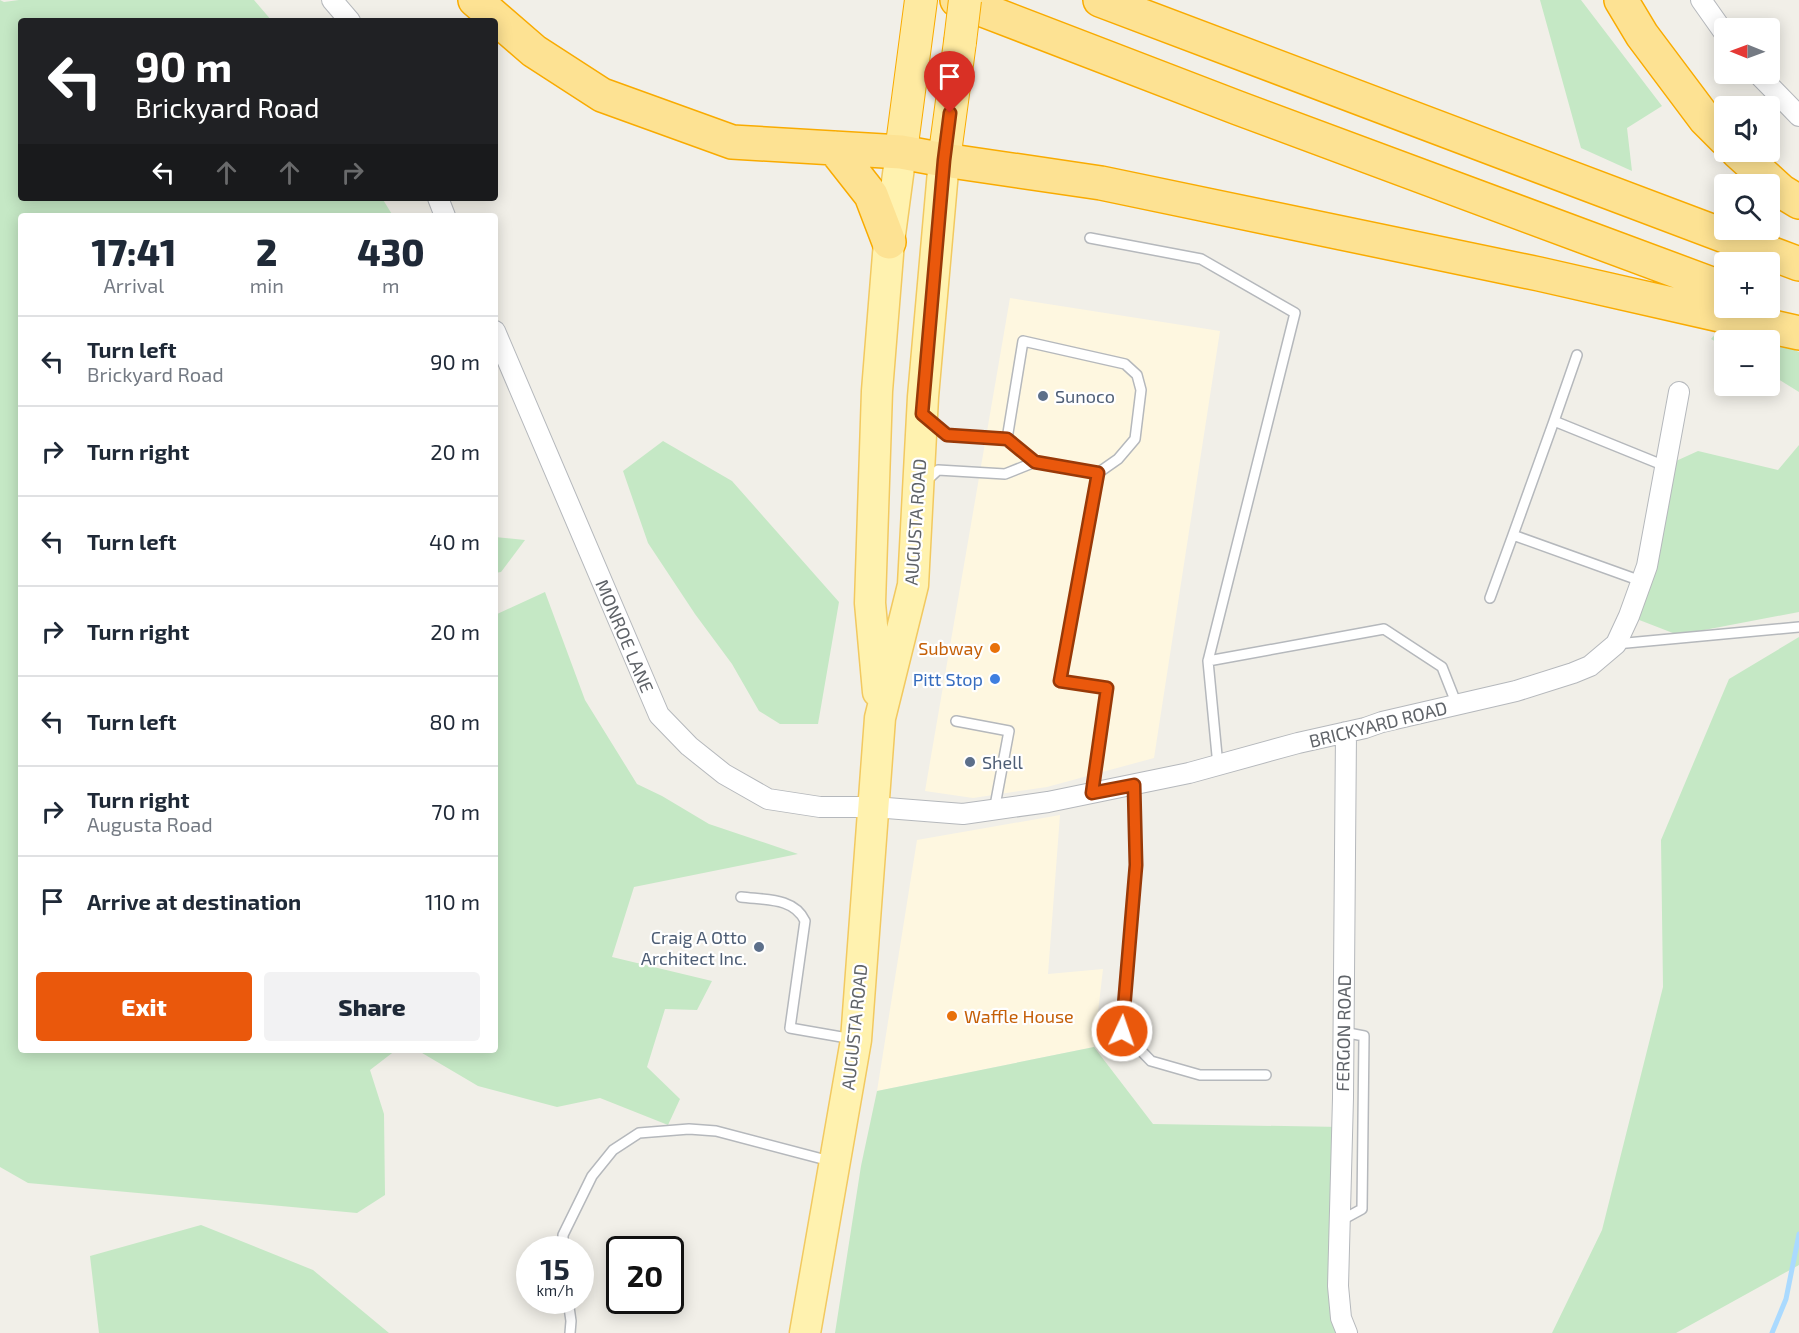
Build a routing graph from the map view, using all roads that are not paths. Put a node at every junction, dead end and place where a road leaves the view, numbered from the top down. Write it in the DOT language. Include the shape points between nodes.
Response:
graph roads {
  1 [pos="332,0"];
  2 [pos="475,0"];
  3 [pos="957,0"];
  4 [pos="965,0"];
  5 [pos="1100,0"];
  6 [pos="1621,0"];
  7 [pos="1701,0"];
  8 [pos="919,13"];
  9 [pos="347,18"];
  10 [pos="496,18"];
  11 [pos="1714,18"];
  12 [pos="498,20"];
  13 [pos="1768,84"];
  14 [pos="1799,116"];
  15 [pos="1714,128"];
  16 [pos="834,148"];
  17 [pos="902,152"];
  18 [pos="944,160"];
  19 [pos="1749,162"];
  20 [pos="1799,202"];
  21 [pos="1090,238"];
  22 [pos="889,242"];
  23 [pos="1799,264"];
  24 [pos="1714,285"];
  25 [pos="1780,310"];
  26 [pos="1799,317"];
  27 [pos="1799,333"];
  28 [pos="498,338"];
  29 [pos="1577,355"];
  30 [pos="1679,392"];
  31 [pos="922,414"];
  32 [pos="1554,421"];
  33 [pos="1007,439"];
  34 [pos="1035,462"];
  35 [pos="1665,466"];
  36 [pos="1098,473"];
  37 [pos="918,489"];
  38 [pos="1513,535"];
  39 [pos="1641,581"];
  40 [pos="1490,598"];
  41 [pos="1799,627"];
  42 [pos="1616,644"];
  43 [pos="1208,661"];
  44 [pos="1457,705"];
  45 [pos="880,718"];
  46 [pos="956,722"];
  47 [pos="1346,732"];
  48 [pos="1218,766"];
  49 [pos="1134,785"];
  50 [pos="1092,793"];
  51 [pos="874,807"];
  52 [pos="994,811"];
  53 [pos="741,897"];
  54 [pos="856,1040"];
  55 [pos="1266,1075"];
  56 [pos="836,1163"];
  57 [pos="563,1236"];
  58 [pos="569,1314"];
  59 [pos="570,1333"];
  60 [pos="805,1333"];
  61 [pos="1347,1333"];
  1 -- 9 [label="street"];
  2 -- 10 [label="highway"];
  3 -- 24 [label="highway"];
  4 -- 18 [label="highway, AUGUSTA ROAD, bridge"];
  5 -- 23 [label="highway"];
  6 -- 15 [label="highway" via="1636,26"];
  7 -- 11 [label="street"];
  8 -- 17 [label="highway, AUGUSTA ROAD"];
  12 -- 16 [label="highway" via="534,51 602,95 732,142"];
  13 -- 14 [label="street"];
  16 -- 17 [label="highway"];
  16 -- 22 [label="highway" via="870,195"];
  17 -- 18 [label="highway"];
  17 -- 22 [label="main road, AUGUSTA ROAD"];
  18 -- 27 [label="highway" via="1101,183 1539,274"];
  18 -- 31 [label="main road, AUGUSTA ROAD"];
  19 -- 20 [label="highway"];
  21 -- 43 [label="lane" via="1201,259 1295,312"];
  22 -- 45 [label="main road, AUGUSTA ROAD" via="877,391 870,603"];
  25 -- 26 [label="highway"];
  28 -- 51 [label="street, MONROE LANE" via="659,715 724,774 768,799 820,807"];
  29 -- 32 [label="lane"];
  30 -- 35 [label="street, BRICKYARD ROAD"];
  31 -- 33 [label="lane" via="947,435"];
  31 -- 37 [label="main road, AUGUSTA ROAD"];
  32 -- 35 [label="lane"];
  32 -- 38 [label="lane"];
  33 -- 34 [label="lane"];
  33 -- 36 [label="lane" via="1023,341 1125,364 1137,375 1141,390 1135,439 1118,459"];
  34 -- 36 [label="lane"];
  34 -- 37 [label="lane" via="1005,474 938,470"];
  35 -- 39 [label="street, BRICKYARD ROAD"];
  36 -- 50 [label="lane" via="1060,681 1107,688"];
  37 -- 45 [label="main road, AUGUSTA ROAD" via="913,585"];
  38 -- 39 [label="lane"];
  38 -- 40 [label="lane"];
  39 -- 42 [label="street, BRICKYARD ROAD"];
  41 -- 42 [label="lane"];
  42 -- 44 [label="street, BRICKYARD ROAD" via="1590,666 1573,673"];
  43 -- 44 [label="lane" via="1384,629 1442,667"];
  43 -- 48 [label="lane"];
  44 -- 47 [label="street, BRICKYARD ROAD"];
  45 -- 51 [label="main road, AUGUSTA ROAD"];
  46 -- 52 [label="lane" via="1009,731"];
  47 -- 48 [label="street, BRICKYARD ROAD"];
  47 -- 61 [label="street, FERGON ROAD" via="1338,1286 1341,1318"];
  48 -- 49 [label="street, BRICKYARD ROAD"];
  49 -- 50 [label="street, BRICKYARD ROAD"];
  49 -- 55 [label="lane" via="1136,865 1122,1031 1151,1061 1200,1075"];
  50 -- 52 [label="street, BRICKYARD ROAD"];
  51 -- 52 [label="street, BRICKYARD ROAD" via="963,814"];
  51 -- 54 [label="main road, AUGUSTA ROAD"];
  53 -- 54 [label="lane" via="786,902 801,910 805,921 790,1028"];
  54 -- 56 [label="main road, AUGUSTA ROAD"];
  56 -- 57 [label="lane" via="716,1131 639,1133 613,1150 592,1176"];
  56 -- 60 [label="main road, AUGUSTA ROAD"];
  58 -- 59 [label="lane"];
}
